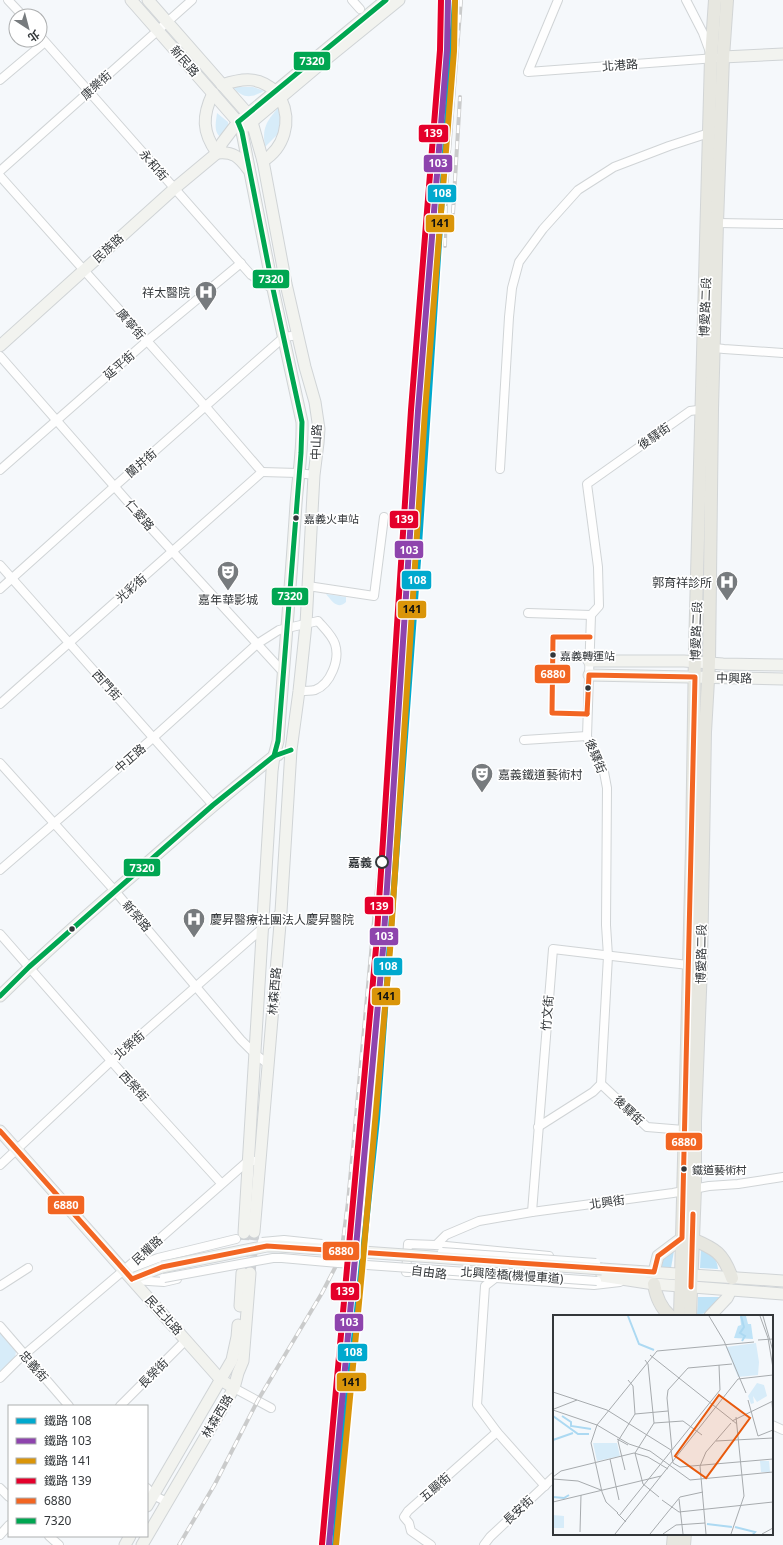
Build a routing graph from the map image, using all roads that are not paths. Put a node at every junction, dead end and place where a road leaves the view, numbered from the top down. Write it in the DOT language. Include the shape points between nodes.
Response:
graph roads {
  1 [pos="8,0"];
  2 [pos="131,0"];
  3 [pos="148,0"];
  4 [pos="192,0"];
  5 [pos="352,0"];
  6 [pos="378,0"];
  7 [pos="386,0"];
  8 [pos="399,0"];
  9 [pos="405,0"];
  10 [pos="558,0"];
  11 [pos="686,0"];
  12 [pos="715,0"];
  13 [pos="726,0"];
  14 [pos="16,8"];
  15 [pos="360,9"];
  16 [pos="167,22"];
  17 [pos="158,30"];
  18 [pos="48,45"];
  19 [pos="34,48"];
  20 [pos="783,54"];
  21 [pos="717,57"];
  22 [pos="0,80"];
  23 [pos="222,85"];
  24 [pos="290,85"];
  25 [pos="89,91"];
  26 [pos="213,93"];
  27 [pos="278,96"];
  28 [pos="250,118"];
  29 [pos="240,127"];
  30 [pos="710,133"];
  31 [pos="217,153"];
  32 [pos="262,161"];
  33 [pos="249,170"];
  34 [pos="0,171"];
  35 [pos="0,176"];
  36 [pos="175,188"];
  37 [pos="717,223"];
  38 [pos="783,224"];
  39 [pos="241,263"];
  40 [pos="84,270"];
  41 [pos="273,289"];
  42 [pos="288,289"];
  43 [pos="298,335"];
  44 [pos="284,337"];
  45 [pos="703,338"];
  46 [pos="147,341"];
  47 [pos="0,346"];
  48 [pos="715,348"];
  49 [pos="783,353"];
  50 [pos="0,356"];
  51 [pos="206,407"];
  52 [pos="707,409"];
  53 [pos="57,420"];
  54 [pos="500,469"];
  55 [pos="0,470"];
  56 [pos="262,472"];
  57 [pos="298,473"];
  58 [pos="314,474"];
  59 [pos="115,486"];
  60 [pos="384,518"];
  61 [pos="173,552"];
  62 [pos="0,565"];
  63 [pos="12,578"];
  64 [pos="308,586"];
  65 [pos="0,589"];
  66 [pos="528,613"];
  67 [pos="591,615"];
  68 [pos="306,624"];
  69 [pos="287,628"];
  70 [pos="70,643"];
  71 [pos="257,644"];
  72 [pos="589,661"];
  73 [pos="695,662"];
  74 [pos="709,663"];
  75 [pos="783,665"];
  76 [pos="283,672"];
  77 [pos="589,675"];
  78 [pos="694,677"];
  79 [pos="708,678"];
  80 [pos="783,679"];
  81 [pos="299,691"];
  82 [pos="0,704"];
  83 [pos="587,736"];
  84 [pos="154,737"];
  85 [pos="524,740"];
  86 [pos="291,750"];
  87 [pos="274,756"];
  88 [pos="0,763"];
  89 [pos="213,805"];
  90 [pos="54,824"];
  91 [pos="0,870"];
  92 [pos="115,891"];
  93 [pos="281,912"];
  94 [pos="262,930"];
  95 [pos="0,934"];
  96 [pos="608,956"];
  97 [pos="688,965"];
  98 [pos="29,967"];
  99 [pos="197,987"];
  100 [pos="0,996"];
  101 [pos="255,1054"];
  102 [pos="111,1061"];
  103 [pos="268,1064"];
  104 [pos="601,1084"];
  105 [pos="538,1127"];
  106 [pos="684,1130"];
  107 [pos="0,1131"];
  108 [pos="17,1150"];
  109 [pos="248,1161"];
  110 [pos="260,1161"];
  111 [pos="0,1165"];
  112 [pos="783,1178"];
  113 [pos="221,1183"];
  114 [pos="695,1188"];
  115 [pos="682,1191"];
  116 [pos="532,1212"];
  117 [pos="244,1235"];
  118 [pos="687,1239"];
  119 [pos="436,1244"];
  120 [pos="28,1268"];
  121 [pos="124,1270"];
  122 [pos="243,1272"];
  123 [pos="163,1273"];
  124 [pos="634,1275"];
  125 [pos="654,1278"];
  126 [pos="732,1278"];
  127 [pos="494,1279"];
  128 [pos="132,1280"];
  129 [pos="686,1280"];
  130 [pos="783,1281"];
  131 [pos="0,1286"];
  132 [pos="731,1290"];
  133 [pos="783,1294"];
  134 [pos="669,1315"];
  135 [pos="680,1315"];
  136 [pos="690,1315"];
  137 [pos="711,1315"];
  138 [pos="0,1326"];
  139 [pos="186,1340"];
  140 [pos="24,1355"];
  141 [pos="0,1378"];
  142 [pos="221,1380"];
  143 [pos="234,1388"];
  144 [pos="68,1405"];
  145 [pos="121,1405"];
  146 [pos="272,1408"];
  147 [pos="773,1425"];
  148 [pos="783,1430"];
  149 [pos="497,1432"];
  150 [pos="553,1478"];
  151 [pos="544,1486"];
  152 [pos="0,1488"];
  153 [pos="150,1491"];
  154 [pos="8,1496"];
  155 [pos="148,1501"];
  156 [pos="167,1502"];
  157 [pos="8,1526"];
  158 [pos="0,1535"];
  159 [pos="148,1535"];
  160 [pos="674,1535"];
  161 [pos="50,1537"];
  162 [pos="58,1545"];
  163 [pos="431,1545"];
  164 [pos="484,1545"];
  165 [pos="673,1545"];
  1 -- 14 [label="street"];
  2 -- 17 [label="main road, 新民路"];
  3 -- 16 [label="main road, 新民路"];
  4 -- 16 [label="street, 康樂街"];
  5 -- 15 [label="street"];
  6 -- 24 [label="street"];
  7 -- 24 [label="main road"];
  8 -- 24 [label="main road"];
  9 -- 24 [label="street"];
  10 -- 21 [label="street, 北港路" via="528,72"];
  11 -- 21 [label="street"];
  12 -- 21 [label="main road, 博愛路二段"];
  13 -- 21 [label="main road, 博愛路二段"];
  16 -- 17 [label="street, 康樂街"];
  16 -- 23 [label="main road, 新民路"];
  17 -- 25 [label="street, 康樂街"];
  17 -- 26 [label="main road, 新民路"];
  18 -- 25 [label="street, 永和街"];
  19 -- 22 [label="street"];
  20 -- 21 [label="main road, 北港路"];
  21 -- 30 [label="main road, 博愛路二段"];
  21 -- 37 [label="main road, 博愛路二段"];
  23 -- 27 [label="main road" via="244,79 252,80 268,84"];
  23 -- 28 [label="main road, 新民路"];
  24 -- 27 [label="main road, 民族路"];
  25 -- 34 [label="street, 康樂街"];
  25 -- 36 [label="street, 永和街"];
  26 -- 29 [label="main road, 新民路"];
  26 -- 31 [label="main road" via="206,109 205,126 208,140"];
  27 -- 28 [label="main road, 民族路"];
  27 -- 32 [label="main road" via="286,112 286,128 276,151"];
  28 -- 29 [label="main road, 民族路"];
  28 -- 32 [label="main road, 中山路"];
  29 -- 31 [label="main road, 民族路" via="222,143"];
  29 -- 33 [label="main road, 中山路"];
  30 -- 45 [label="main road, 博愛路二段"];
  30 -- 54 [label="street" via="614,167 578,190 543,229 519,262 512,288 509,317"];
  31 -- 33 [label="main road" via="227,152 241,159"];
  31 -- 36 [label="main road, 民族路"];
  32 -- 42 [label="main road, 中山路"];
  33 -- 41 [label="main road, 中山路"];
  35 -- 40 [label="street, 廣寧街"];
  36 -- 39 [label="street, 永和街"];
  36 -- 40 [label="main road, 民族路"];
  37 -- 38 [label="street"];
  37 -- 48 [label="main road, 博愛路二段"];
  39 -- 41 [label="street, 永和街" via="251,275"];
  39 -- 46 [label="street, 延平街"];
  40 -- 46 [label="street, 廣寧街"];
  40 -- 47 [label="main road, 民族路"];
  41 -- 42 [label="main road"];
  41 -- 44 [label="main road, 中山路"];
  42 -- 43 [label="main road, 中山路"];
  43 -- 44 [label="street"];
  43 -- 58 [label="main road, 中山路" via="319,429"];
  44 -- 51 [label="street, 蘭井街"];
  44 -- 57 [label="main road, 中山路" via="302,422"];
  45 -- 48 [label="street"];
  45 -- 52 [label="main road, 博愛路二段"];
  46 -- 51 [label="street, 廣寧街"];
  46 -- 53 [label="street, 延平街"];
  48 -- 49 [label="street"];
  48 -- 52 [label="main road, 博愛路二段"];
  50 -- 53 [label="street, 仁愛路"];
  51 -- 56 [label="street, 廣寧街"];
  51 -- 59 [label="street, 蘭井街"];
  52 -- 67 [label="street, 後驛街" via="690,411 587,484 598,567 599,606"];
  52 -- 73 [label="main road, 博愛路二段"];
  52 -- 74 [label="main road, 博愛路二段"];
  53 -- 55 [label="street, 延平街"];
  53 -- 59 [label="street, 仁愛路"];
  56 -- 57 [label="street"];
  56 -- 61 [label="street, 光彩街"];
  57 -- 58 [label="street"];
  57 -- 69 [label="main road, 中山路"];
  58 -- 64 [label="main road, 中山路"];
  59 -- 61 [label="street, 仁愛路"];
  59 -- 63 [label="street, 蘭井街"];
  60 -- 64 [label="street" via="374,596"];
  61 -- 70 [label="street, 光彩街"];
  61 -- 71 [label="street, 仁愛路"];
  62 -- 63 [label="street, 西門街"];
  63 -- 65 [label="street, 蘭井街"];
  63 -- 70 [label="street, 西門街"];
  64 -- 68 [label="main road, 中山路"];
  66 -- 67 [label="street"];
  67 -- 72 [label="street, 後驛街"];
  68 -- 69 [label="street, 中正路"];
  68 -- 81 [label="main road, 中山路"];
  68 -- 81 [label="street" via="318,621 335,644 337,656 331,674 320,687"];
  69 -- 71 [label="street, 中正路"];
  69 -- 76 [label="main road, 中山路"];
  70 -- 82 [label="street, 光彩街"];
  70 -- 84 [label="street, 西門街"];
  71 -- 76 [label="street, 仁愛路"];
  71 -- 84 [label="street, 中正路"];
  72 -- 73 [label="main road, 中興路"];
  72 -- 77 [label="street, 後驛街"];
  73 -- 74 [label="main road, 中興路"];
  73 -- 78 [label="main road, 博愛路二段"];
  74 -- 75 [label="main road, 中興路"];
  74 -- 79 [label="main road, 博愛路二段"];
  76 -- 87 [label="main road, 中山路" via="278,741"];
  77 -- 78 [label="main road, 中興路"];
  77 -- 83 [label="street, 後驛街"];
  78 -- 79 [label="main road, 中興路"];
  78 -- 97 [label="main road, 博愛路二段"];
  79 -- 80 [label="main road, 中興路"];
  79 -- 114 [label="main road, 博愛路二段"];
  81 -- 86 [label="main road, 中山路"];
  83 -- 85 [label="street"];
  83 -- 96 [label="street, 後驛街" via="604,772 607,788"];
  84 -- 89 [label="street, 西門街"];
  84 -- 90 [label="street, 中正路"];
  86 -- 87 [label="main road"];
  86 -- 93 [label="main road, 林森西路"];
  87 -- 89 [label="main road"];
  87 -- 94 [label="main road, 林森西路"];
  88 -- 90 [label="street, 新榮路"];
  89 -- 92 [label="main road"];
  90 -- 91 [label="street, 中正路"];
  90 -- 92 [label="street, 新榮路"];
  92 -- 98 [label="main road"];
  92 -- 99 [label="street, 新榮路"];
  93 -- 94 [label="street, 北榮街"];
  93 -- 103 [label="main road, 林森西路"];
  94 -- 99 [label="street, 北榮街"];
  94 -- 101 [label="main road, 林森西路"];
  95 -- 98 [label="street, 西榮街"];
  96 -- 97 [label="street, 竹文街"];
  96 -- 104 [label="street, 後驛街"];
  96 -- 105 [label="street, 竹文街" via="553,949"];
  97 -- 106 [label="main road, 博愛路二段"];
  98 -- 100 [label="main road"];
  98 -- 102 [label="street, 西榮街"];
  99 -- 101 [label="street, 新榮路"];
  99 -- 102 [label="street, 北榮街"];
  101 -- 103 [label="street, 新榮路"];
  101 -- 109 [label="main road, 林森西路"];
  102 -- 108 [label="street, 北榮街"];
  102 -- 113 [label="street, 西榮街"];
  103 -- 110 [label="main road, 林森西路"];
  104 -- 105 [label="street" via="593,1092"];
  104 -- 106 [label="street, 後驛街" via="647,1127"];
  105 -- 116 [label="street, 竹文街"];
  106 -- 115 [label="main road, 博愛路二段"];
  107 -- 108 [label="main road, 民生北路"];
  108 -- 111 [label="street, 北榮街"];
  108 -- 121 [label="main road, 民生北路"];
  109 -- 110 [label="street"];
  109 -- 113 [label="street, 民權路"];
  109 -- 117 [label="main road, 林森西路"];
  110 -- 117 [label="main road, 林森西路"];
  112 -- 114 [label="street, 北興街"];
  113 -- 121 [label="street, 民權路"];
  114 -- 115 [label="street, 北興街"];
  114 -- 118 [label="main road, 博愛路二段"];
  115 -- 116 [label="street, 北興街"];
  115 -- 118 [label="main road, 博愛路二段"];
  116 -- 119 [label="street, 北興街" via="479,1221 446,1235"];
  117 -- 121 [label="street"];
  118 -- 125 [label="main road" via="658,1256"];
  118 -- 126 [label="main road" via="706,1245 721,1255"];
  118 -- 129 [label="main road"];
  119 -- 124 [label="street, 自由路" via="596,1260"];
  119 -- 127 [label="street, 自由路" via="408,1244 406,1272"];
  120 -- 131 [label="street"];
  121 -- 128 [label="main road, 民生北路"];
  121 -- 140 [label="street, 民權路"];
  122 -- 123 [label="street"];
  122 -- 142 [label="main road, 林森西路" via="237,1337 232,1360"];
  122 -- 143 [label="main road, 林森西路" via="243,1361"];
  123 -- 124 [label="main road, 自由路, bridge" via="267,1246 279,1246"];
  123 -- 128 [label="main road, 自由路"];
  123 -- 128 [label="street"];
  124 -- 125 [label="main road, 自由路"];
  124 -- 127 [label="street, 自由路" via="594,1285"];
  125 -- 129 [label="main road, 自由路"];
  125 -- 134 [label="main road" via="656,1296"];
  126 -- 129 [label="main road, 自由路"];
  126 -- 130 [label="main road, 自由路"];
  127 -- 149 [label="street" via="485,1286 477,1405"];
  128 -- 139 [label="main road, 民生北路"];
  129 -- 132 [label="main road, 自由路"];
  129 -- 135 [label="main road"];
  129 -- 136 [label="main road"];
  132 -- 133 [label="main road, 自由路"];
  132 -- 137 [label="main road" via="728,1298"];
  138 -- 140 [label="street, 忠義街"];
  139 -- 142 [label="main road, 民生北路"];
  139 -- 145 [label="street, 長榮街"];
  140 -- 141 [label="street, 民權路"];
  140 -- 144 [label="street, 忠義街"];
  142 -- 143 [label="main road, 民生北路"];
  142 -- 153 [label="main road, 林森西路"];
  143 -- 146 [label="street"];
  143 -- 156 [label="main road, 林森西路"];
  147 -- 148 [label="street"];
  149 -- 151 [label="street"];
  149 -- 163 [label="street, 五顯街" via="404,1517 411,1531"];
  150 -- 151 [label="street, 長安街"];
  151 -- 164 [label="street, 長安街"];
  152 -- 154 [label="street"];
  153 -- 155 [label="main road, 林森西路"];
  153 -- 156 [label="street"];
  156 -- 159 [label="main road, 林森西路"];
  157 -- 158 [label="street"];
  160 -- 165 [label="main road"];
  161 -- 162 [label="street"];
}
